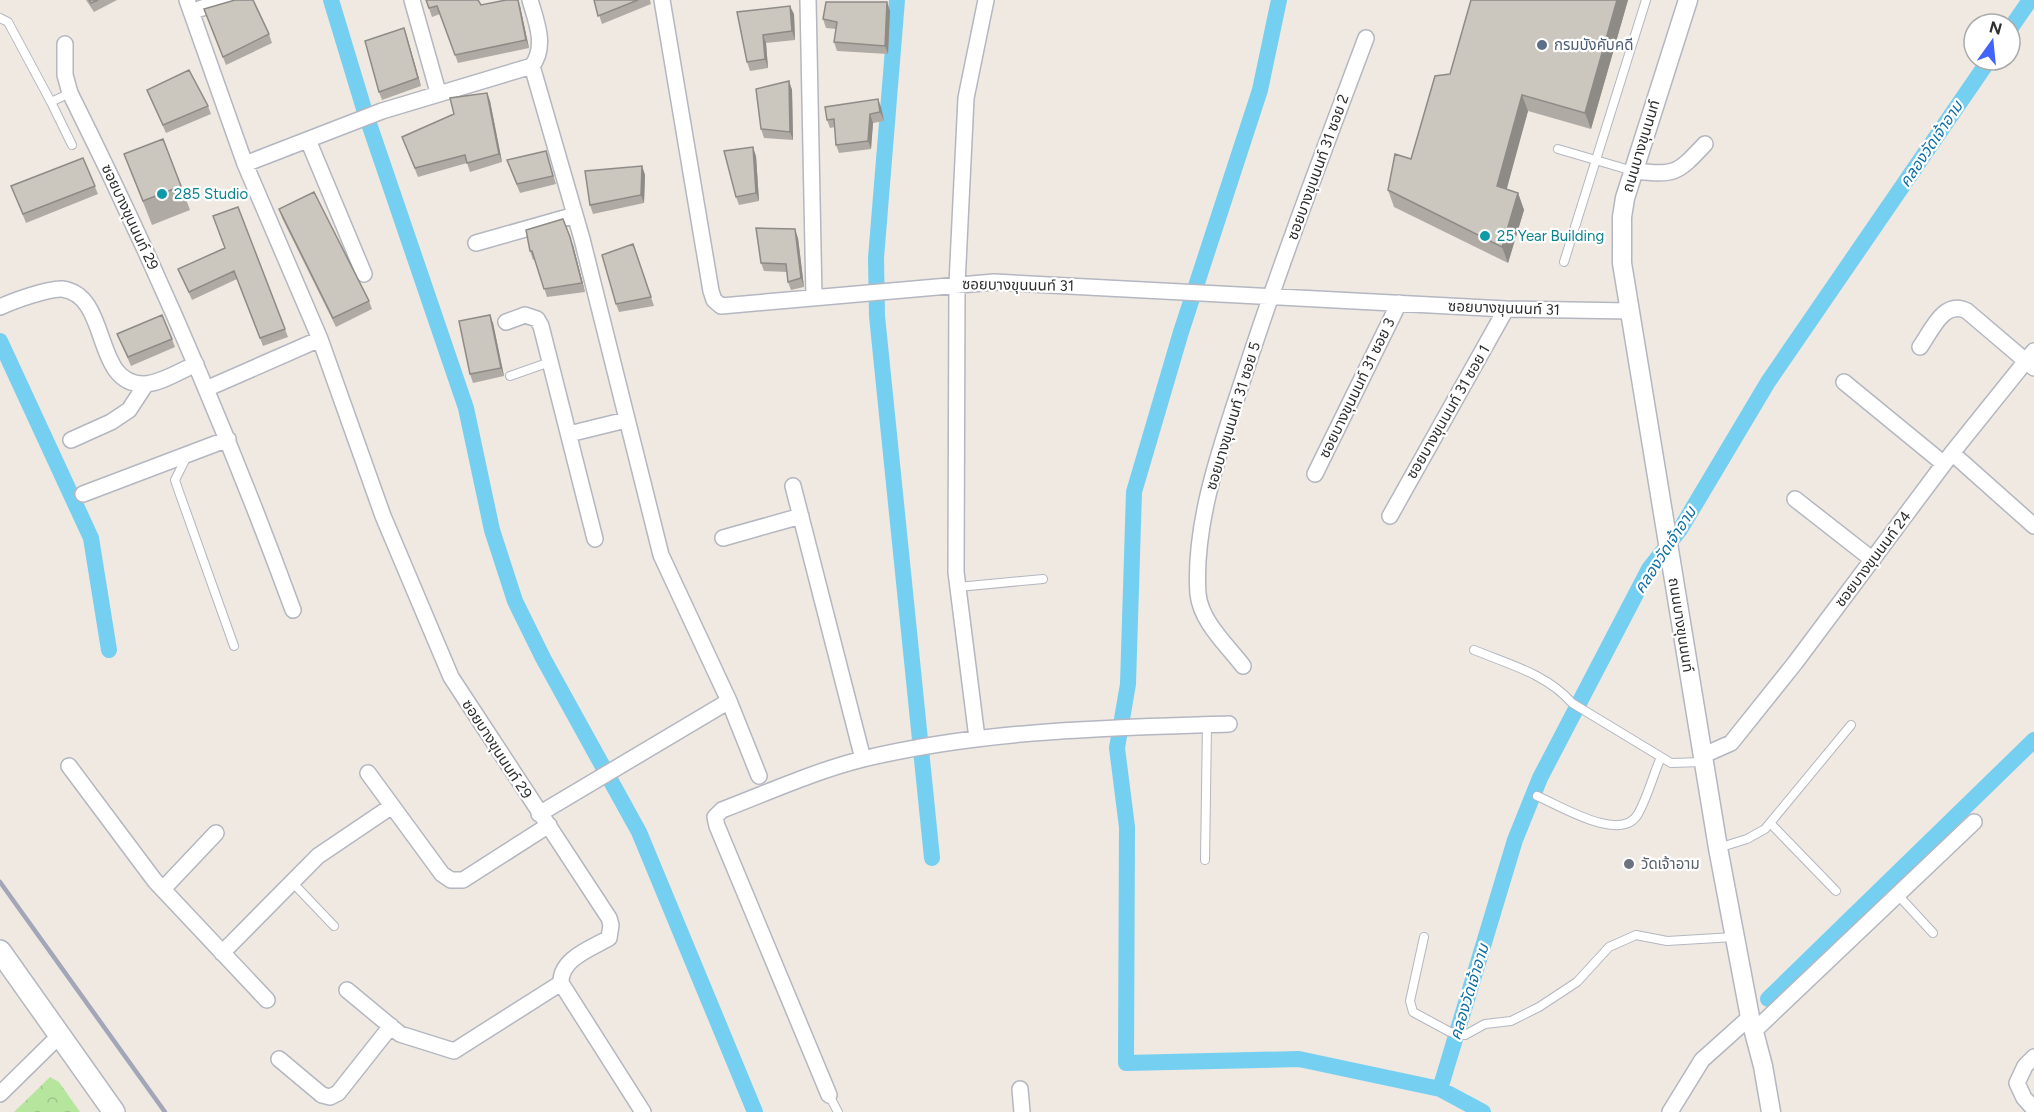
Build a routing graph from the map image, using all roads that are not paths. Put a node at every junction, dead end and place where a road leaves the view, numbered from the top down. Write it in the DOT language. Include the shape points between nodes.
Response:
graph roads {
  1 [pos="225,0"];
  2 [pos="412,0"];
  3 [pos="530,0"];
  4 [pos="662,0"];
  5 [pos="808,0"];
  6 [pos="986,0"];
  7 [pos="1646,0"];
  8 [pos="1688,0"];
  9 [pos="189,6"];
  10 [pos="0,18"];
  11 [pos="1366,38"];
  12 [pos="65,44"];
  13 [pos="532,66"];
  14 [pos="438,92"];
  15 [pos="70,93"];
  16 [pos="51,102"];
  17 [pos="308,140"];
  18 [pos="72,144"];
  19 [pos="1705,144"];
  20 [pos="1558,149"];
  21 [pos="1596,161"];
  22 [pos="245,164"];
  23 [pos="1633,171"];
  24 [pos="575,215"];
  25 [pos="476,243"];
  26 [pos="1564,262"];
  27 [pos="364,274"];
  28 [pos="957,284"];
  29 [pos="1270,296"];
  30 [pos="814,298"];
  31 [pos="1400,303"];
  32 [pos="0,307"];
  33 [pos="1506,309"];
  34 [pos="1631,311"];
  35 [pos="506,322"];
  36 [pos="320,339"];
  37 [pos="1920,347"];
  38 [pos="2031,360"];
  39 [pos="550,362"];
  40 [pos="196,364"];
  41 [pos="510,376"];
  42 [pos="1844,382"];
  43 [pos="146,384"];
  44 [pos="206,389"];
  45 [pos="626,420"];
  46 [pos="569,434"];
  47 [pos="228,439"];
  48 [pos="71,440"];
  49 [pos="187,456"];
  50 [pos="1948,458"];
  51 [pos="1315,474"];
  52 [pos="793,486"];
  53 [pos="83,494"];
  54 [pos="1795,499"];
  55 [pos="801,516"];
  56 [pos="1390,516"];
  57 [pos="2034,526"];
  58 [pos="723,538"];
  59 [pos="595,539"];
  60 [pos="1873,560"];
  61 [pos="1043,579"];
  62 [pos="958,587"];
  63 [pos="293,610"];
  64 [pos="234,646"];
  65 [pos="1474,650"];
  66 [pos="1243,666"];
  67 [pos="729,701"];
  68 [pos="1229,724"];
  69 [pos="1207,725"];
  70 [pos="1851,725"];
  71 [pos="977,738"];
  72 [pos="1660,757"];
  73 [pos="1705,758"];
  74 [pos="863,759"];
  75 [pos="69,766"];
  76 [pos="368,773"];
  77 [pos="759,776"];
  78 [pos="1537,796"];
  79 [pos="392,807"];
  80 [pos="544,819"];
  81 [pos="1974,822"];
  82 [pos="1771,824"];
  83 [pos="216,833"];
  84 [pos="1718,848"];
  85 [pos="1205,860"];
  86 [pos="292,882"];
  87 [pos="163,889"];
  88 [pos="1836,891"];
  89 [pos="1897,894"];
  90 [pos="334,926"];
  91 [pos="1934,933"];
  92 [pos="1424,937"];
  93 [pos="1734,937"];
  94 [pos="0,951"];
  95 [pos="222,953"];
  96 [pos="561,983"];
  97 [pos="347,990"];
  98 [pos="267,1000"];
  99 [pos="1752,1024"];
  100 [pos="391,1026"];
  101 [pos="59,1036"];
  102 [pos="2034,1057"];
  103 [pos="279,1059"];
  104 [pos="1020,1089"];
  105 [pos="0,1094"];
  106 [pos="829,1095"];
  107 [pos="2034,1109"];
  108 [pos="114,1112"];
  109 [pos="643,1112"];
  110 [pos="838,1112"];
  111 [pos="1023,1112"];
  112 [pos="1670,1112"];
  113 [pos="1771,1112"];
  1 -- 9 [label="street"];
  2 -- 14 [label="street"];
  3 -- 13 [label="street" via="540,51"];
  4 -- 30 [label="street, ซอยบางขุนนนท์ 31" via="716,304"];
  5 -- 30 [label="street"];
  6 -- 28 [label="street" via="966,98"];
  7 -- 21 [label="lane"];
  8 -- 23 [label="street, ถนนบางขุนนนท์"];
  9 -- 22 [label="street, ซอยบางขุนนนท์ 29"];
  10 -- 16 [label="lane" via="8,22"];
  11 -- 29 [label="street, ซอยบางขุนนนท์ 31 ซอย 2"];
  12 -- 15 [label="street, ซอยบางขุนนนท์ 29" via="65,75"];
  13 -- 14 [label="street"];
  13 -- 24 [label="street"];
  14 -- 17 [label="street"];
  15 -- 16 [label="lane"];
  15 -- 40 [label="street, ซอยบางขุนนนท์ 29" via="131,216"];
  16 -- 18 [label="lane"];
  17 -- 22 [label="street"];
  17 -- 27 [label="street"];
  19 -- 23 [label="street" via="1678,171"];
  20 -- 21 [label="lane"];
  21 -- 23 [label="lane"];
  21 -- 26 [label="lane"];
  22 -- 36 [label="street, ซอยบางขุนนนท์ 29"];
  23 -- 34 [label="street, ถนนบางขุนนนท์" via="1622,218 1622,263"];
  24 -- 25 [label="street"];
  24 -- 45 [label="street"];
  28 -- 29 [label="street, ซอยบางขุนนนท์ 31" via="994,282"];
  28 -- 30 [label="street, ซอยบางขุนนนท์ 31"];
  28 -- 62 [label="street"];
  29 -- 31 [label="street, ซอยบางขุนนนท์ 31"];
  29 -- 66 [label="street, ซอยบางขุนนนท์ 31 ซอย 5" via="1215,466 1200,558 1198,594 1202,613"];
  31 -- 33 [label="street, ซอยบางขุนนนท์ 31"];
  31 -- 51 [label="street, ซอยบางขุนนนท์ 31 ซอย 3"];
  32 -- 43 [label="street" via="60,289 74,293 87,305 117,374 129,382"];
  33 -- 34 [label="street, ซอยบางขุนนนท์ 31"];
  33 -- 56 [label="street, ซอยบางขุนนนท์ 31 ซอย 1"];
  34 -- 73 [label="street, ถนนบางขุนนนท์"];
  35 -- 39 [label="street" via="525,315 537,319"];
  36 -- 44 [label="street"];
  36 -- 80 [label="street, ซอยบางขุนนนท์ 29" via="383,516 451,677"];
  37 -- 38 [label="street" via="1945,312 1958,306"];
  38 -- 50 [label="street, ซอยบางขุนนนท์ 24"];
  39 -- 41 [label="lane"];
  39 -- 46 [label="street"];
  40 -- 43 [label="street"];
  40 -- 44 [label="street, ซอยบางขุนนนท์ 29"];
  42 -- 50 [label="street"];
  43 -- 48 [label="street" via="129,410"];
  44 -- 47 [label="street, ซอยบางขุนนนท์ 29"];
  45 -- 46 [label="street"];
  45 -- 67 [label="street" via="662,555"];
  46 -- 59 [label="street"];
  47 -- 49 [label="street"];
  47 -- 63 [label="street, ซอยบางขุนนนท์ 29"];
  49 -- 53 [label="street"];
  49 -- 64 [label="lane" via="175,480"];
  50 -- 57 [label="street"];
  50 -- 60 [label="street, ซอยบางขุนนนท์ 24"];
  52 -- 55 [label="street"];
  54 -- 60 [label="street"];
  55 -- 58 [label="street"];
  55 -- 74 [label="street"];
  60 -- 73 [label="street, ซอยบางขุนนนท์ 24" via="1731,743"];
  61 -- 62 [label="lane"];
  62 -- 71 [label="street"];
  65 -- 72 [label="lane" via="1560,689 1572,703"];
  67 -- 77 [label="street"];
  67 -- 80 [label="street"];
  68 -- 69 [label="street"];
  69 -- 71 [label="street" via="1105,727"];
  69 -- 85 [label="lane"];
  70 -- 82 [label="lane"];
  71 -- 74 [label="street"];
  72 -- 73 [label="lane" via="1671,763"];
  72 -- 78 [label="lane" via="1638,816 1629,823 1605,826"];
  73 -- 84 [label="street, ถนนบางขุนนนท์"];
  74 -- 106 [label="street" via="802,778 722,810 715,817"];
  75 -- 87 [label="street"];
  76 -- 79 [label="street"];
  79 -- 80 [label="street" via="442,874 451,880 463,880"];
  79 -- 86 [label="street" via="318,855"];
  80 -- 96 [label="street, ซอยบางขุนนนท์ 29" via="611,925 609,938 563,967"];
  81 -- 89 [label="street"];
  82 -- 84 [label="lane" via="1747,840"];
  82 -- 88 [label="lane"];
  83 -- 87 [label="street"];
  84 -- 93 [label="street, ถนนบางขุนนนท์"];
  86 -- 90 [label="lane"];
  86 -- 95 [label="street"];
  87 -- 95 [label="street"];
  89 -- 91 [label="lane"];
  89 -- 99 [label="street"];
  92 -- 93 [label="lane" via="1410,1002 1413,1012 1450,1032 1466,1035 1485,1024 1511,1021 1539,1007 1576,982 1609,947 1636,934 1668,941"];
  93 -- 99 [label="street, ถนนบางขุนนนท์"];
  94 -- 101 [label="main road"];
  95 -- 98 [label="street"];
  96 -- 100 [label="street" via="454,1051 400,1034"];
  96 -- 109 [label="street"];
  97 -- 100 [label="street"];
  99 -- 112 [label="street" via="1702,1060"];
  99 -- 113 [label="street, ถนนบางขุนนนท์"];
  100 -- 103 [label="street" via="338,1094 330,1097 322,1095"];
  101 -- 105 [label="street"];
  101 -- 108 [label="main road"];
  102 -- 107 [label="street" via="2017,1083"];
  104 -- 111 [label="street"];
  106 -- 110 [label="lane"];
}
